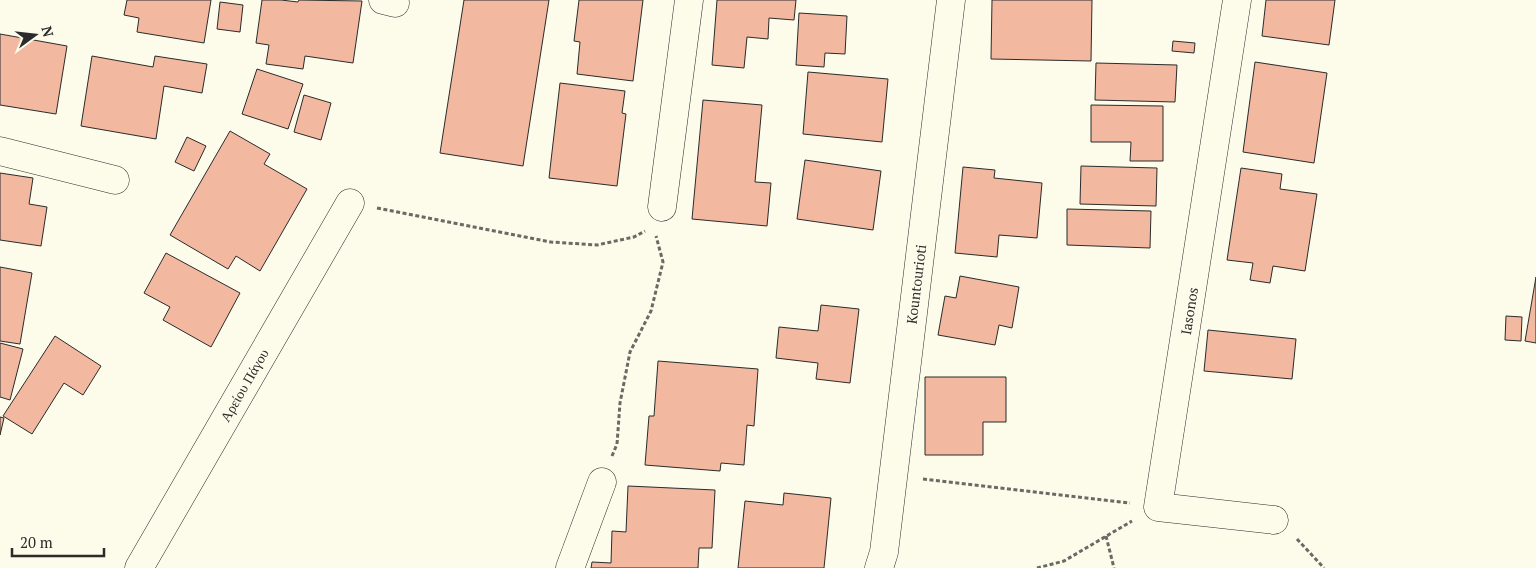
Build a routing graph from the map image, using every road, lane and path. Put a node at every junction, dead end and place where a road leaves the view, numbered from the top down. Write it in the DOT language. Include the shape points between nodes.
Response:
graph roads {
  1 [pos="689,0"];
  2 [pos="951,0"];
  3 [pos="1237,0"];
  4 [pos="0,151"];
  5 [pos="115,180"];
  6 [pos="350,203"];
  7 [pos="658,216"];
  8 [pos="893,476"];
  9 [pos="602,482"];
  10 [pos="1158,506"];
  11 [pos="1274,520"];
  12 [pos="1106,536"];
  13 [pos="138,568"];
  14 [pos="570,568"];
  15 [pos="879,568"];
  16 [pos="1037,568"];
  17 [pos="1114,568"];
  18 [pos="1324,568"];
  1 -- 7 [label="street"];
  2 -- 8 [label="street, Kountourioti"];
  3 -- 10 [label="street, Iasonos"];
  4 -- 5 [label="street"];
  6 -- 7 [label="path" via="551,242 597,245 634,237"];
  6 -- 13 [label="street, Αρείου Πάγου"];
  7 -- 9 [label="path" via="663,262 651,311 630,352 620,403 617,444"];
  8 -- 10 [label="path"];
  8 -- 15 [label="street, Kountourioti" via="884,552"];
  9 -- 14 [label="street"];
  10 -- 11 [label="street"];
  10 -- 12 [label="path"];
  11 -- 18 [label="path"];
  12 -- 16 [label="path" via="1064,560"];
  12 -- 17 [label="path"];
}
